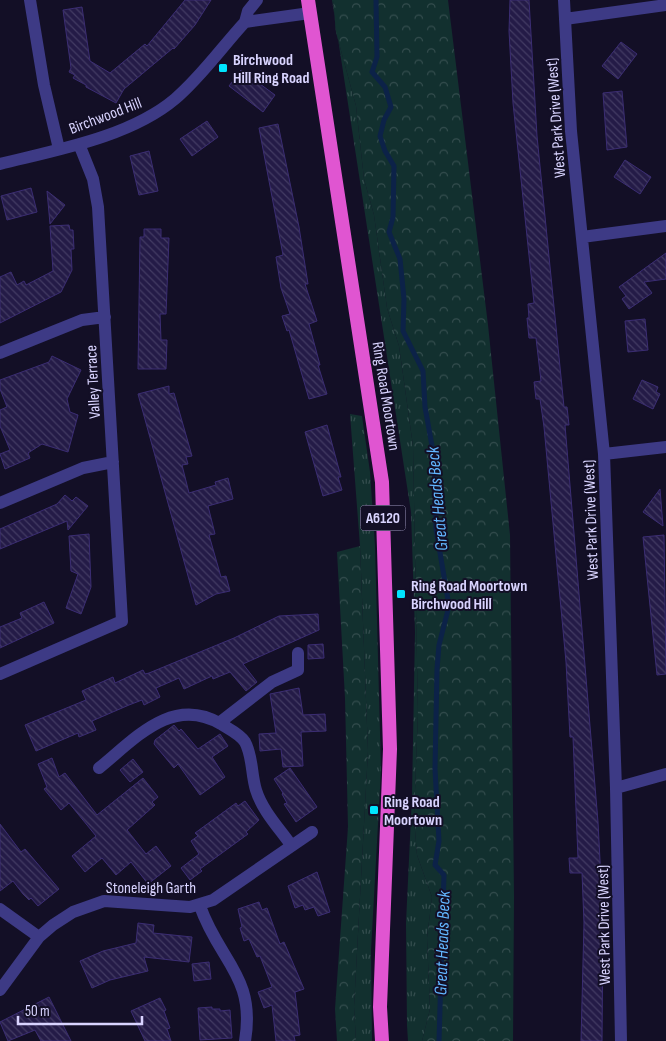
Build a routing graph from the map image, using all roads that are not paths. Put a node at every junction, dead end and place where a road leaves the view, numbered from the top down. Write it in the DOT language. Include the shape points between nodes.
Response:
graph roads {
  1 [pos="30,0"];
  2 [pos="257,0"];
  3 [pos="564,0"];
  4 [pos="666,5"];
  5 [pos="309,7"];
  6 [pos="564,18"];
  7 [pos="245,22"];
  8 [pos="79,144"];
  9 [pos="60,148"];
  10 [pos="0,164"];
  11 [pos="666,226"];
  12 [pos="582,237"];
  13 [pos="105,317"];
  14 [pos="0,353"];
  15 [pos="666,447"];
  16 [pos="604,454"];
  17 [pos="113,462"];
  18 [pos="0,503"];
  19 [pos="298,653"];
  20 [pos="0,674"];
  21 [pos="219,723"];
  22 [pos="99,768"];
  23 [pos="666,774"];
  24 [pos="616,788"];
  25 [pos="312,832"];
  26 [pos="291,845"];
  27 [pos="200,906"];
  28 [pos="0,910"];
  29 [pos="39,937"];
  30 [pos="0,990"];
  31 [pos="245,1041"];
  32 [pos="382,1041"];
  33 [pos="621,1041"];
  1 -- 9 [label="street" via="44,85"];
  2 -- 7 [label="street, Birchwood Hill" via="248,11"];
  3 -- 6 [label="street, West Park Drive (West)"];
  4 -- 6 [label="street"];
  5 -- 7 [label="street"];
  5 -- 32 [label="highway, Ring Road Moortown / A6120" via="382,482 390,749 380,1006"];
  6 -- 12 [label="street, West Park Drive (West)"];
  7 -- 8 [label="street, Birchwood Hill" via="175,100 123,128"];
  8 -- 9 [label="street, Birchwood Hill"];
  8 -- 13 [label="street, Valley Terrace" via="94,179"];
  9 -- 10 [label="street, Birchwood Hill"];
  11 -- 12 [label="street"];
  12 -- 16 [label="street, West Park Drive (West)"];
  13 -- 14 [label="street" via="75,322"];
  13 -- 17 [label="street, Valley Terrace"];
  15 -- 16 [label="street"];
  16 -- 24 [label="street, West Park Drive (West)"];
  17 -- 18 [label="street" via="83,468"];
  17 -- 20 [label="street, Valley Terrace" via="122,621"];
  19 -- 21 [label="street" via="298,670 272,682"];
  21 -- 22 [label="street" via="197,715 181,714 166,718"];
  21 -- 26 [label="street" via="244,741 256,790"];
  23 -- 24 [label="street"];
  24 -- 33 [label="street, West Park Drive (West)"];
  25 -- 26 [label="street, Stoneleigh Garth"];
  26 -- 27 [label="street, Stoneleigh Garth"];
  27 -- 29 [label="street, Stoneleigh Garth" via="104,902 73,912"];
  27 -- 31 [label="street" via="208,929 239,977 246,994"];
  28 -- 29 [label="street"];
  29 -- 30 [label="street, Stoneleigh Garth"];
}
